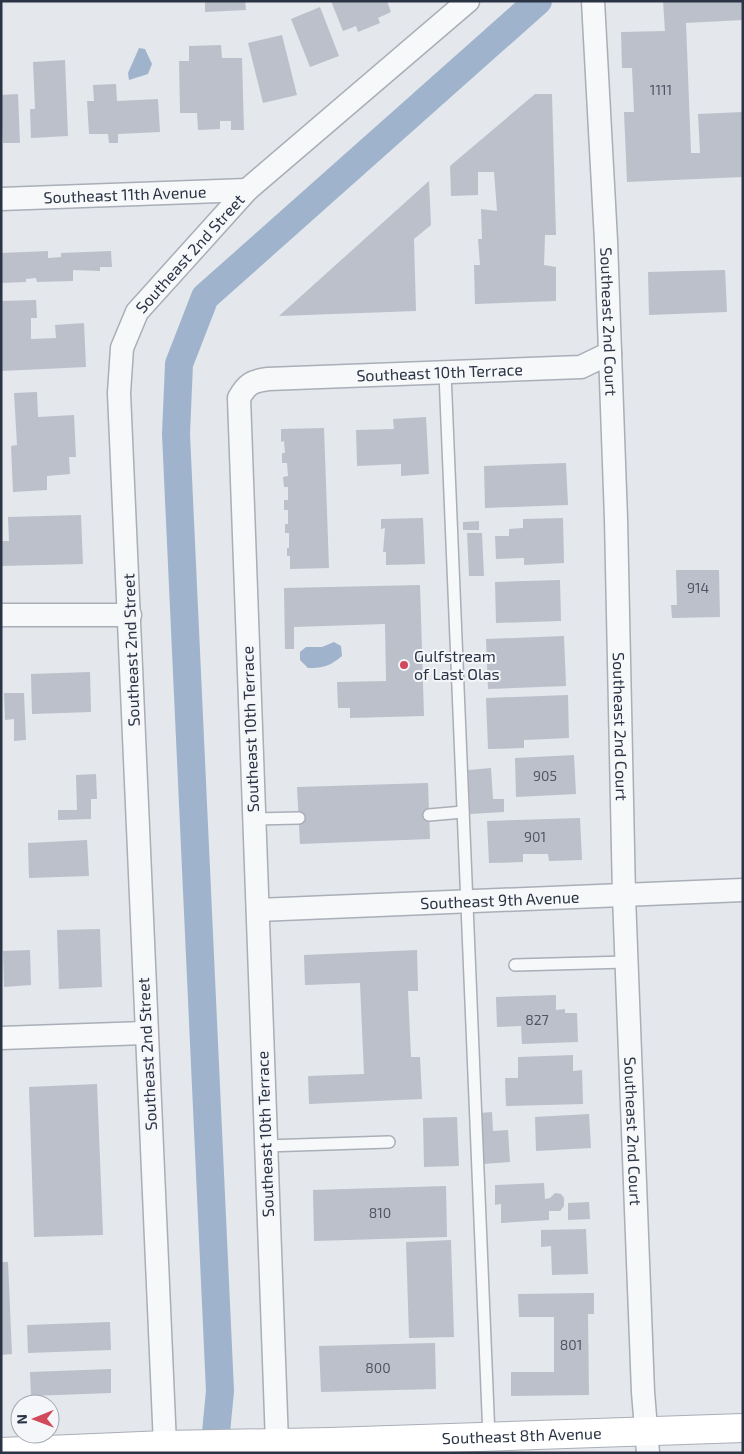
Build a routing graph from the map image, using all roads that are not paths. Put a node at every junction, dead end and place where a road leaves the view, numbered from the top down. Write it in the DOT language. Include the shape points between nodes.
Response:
graph roads {
  1 [pos="468,1"];
  2 [pos="593,11"];
  3 [pos="247,190"];
  4 [pos="1,199"];
  5 [pos="610,353"];
  6 [pos="445,373"];
  7 [pos="1,615"];
  8 [pos="130,615"];
  9 [pos="463,812"];
  10 [pos="429,814"];
  11 [pos="299,818"];
  12 [pos="254,819"];
  13 [pos="743,890"];
  14 [pos="624,896"];
  15 [pos="466,900"];
  16 [pos="258,910"];
  17 [pos="626,962"];
  18 [pos="515,965"];
  19 [pos="145,1032"];
  20 [pos="1,1038"];
  21 [pos="389,1142"];
  22 [pos="265,1146"];
  23 [pos="743,1428"];
  24 [pos="490,1437"];
  25 [pos="647,1442"];
  26 [pos="277,1443"];
  27 [pos="175,1445"];
  28 [pos="330,1448"];
  29 [pos="1,1452"];
  1 -- 3 [label="street, Southeast 2nd Street"];
  2 -- 5 [label="street, Southeast 2nd Court"];
  3 -- 4 [label="street, Southeast 11th Avenue"];
  3 -- 8 [label="street, Southeast 2nd Street" via="136,312 122,348 119,393"];
  5 -- 6 [label="street, Southeast 10th Terrace" via="581,367"];
  5 -- 14 [label="street, Southeast 2nd Court"];
  6 -- 9 [label="lane"];
  6 -- 12 [label="street, Southeast 10th Terrace" via="268,379 253,381 239,398"];
  7 -- 8 [label="street"];
  8 -- 19 [label="street, Southeast 2nd Street"];
  9 -- 10 [label="lane"];
  9 -- 15 [label="lane"];
  11 -- 12 [label="lane"];
  12 -- 16 [label="street, Southeast 10th Terrace"];
  13 -- 14 [label="street, Southeast 9th Avenue"];
  14 -- 15 [label="street, Southeast 9th Avenue"];
  14 -- 17 [label="street, Southeast 2nd Court"];
  15 -- 16 [label="street, Southeast 9th Avenue"];
  15 -- 24 [label="lane"];
  16 -- 22 [label="street, Southeast 10th Terrace"];
  17 -- 18 [label="lane"];
  17 -- 25 [label="street, Southeast 2nd Court"];
  19 -- 20 [label="street"];
  19 -- 27 [label="street, Southeast 2nd Street"];
  21 -- 22 [label="lane"];
  22 -- 26 [label="street, Southeast 10th Terrace"];
  23 -- 25 [label="main road, Southeast 8th Avenue"];
  24 -- 25 [label="main road, Southeast 8th Avenue"];
  24 -- 28 [label="main road, Southeast 8th Avenue"];
  26 -- 27 [label="main road, Southeast 8th Avenue"];
  26 -- 28 [label="main road, Southeast 8th Avenue"];
  27 -- 29 [label="main road, Southeast 8th Avenue"];
}
